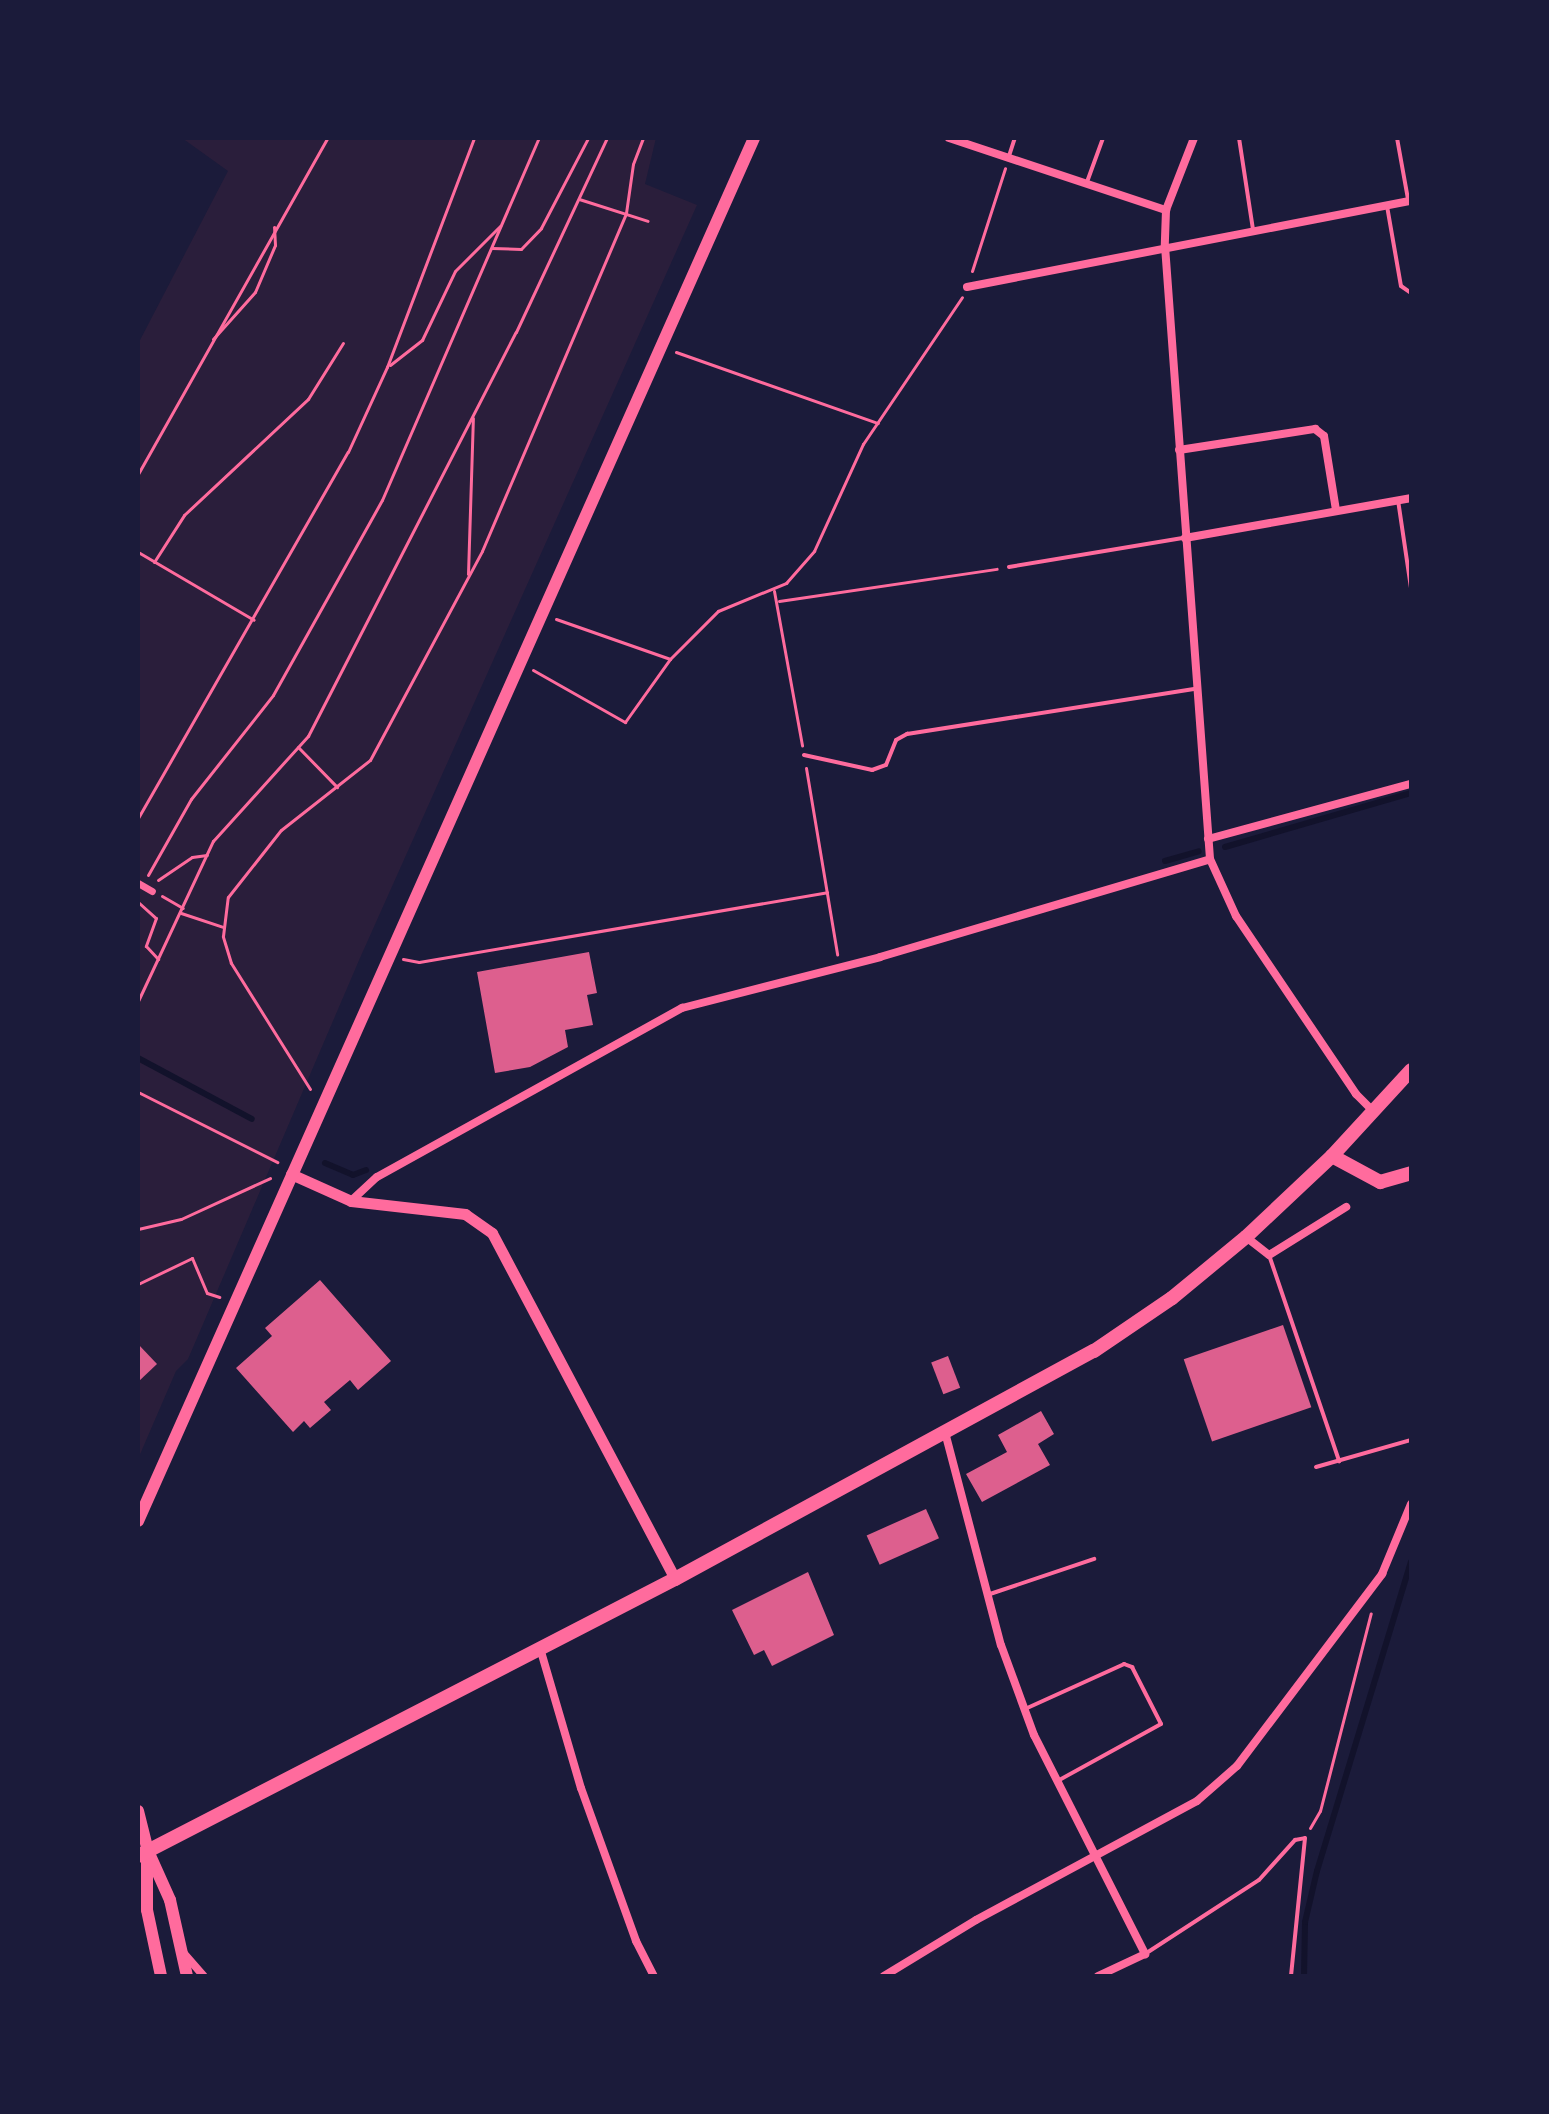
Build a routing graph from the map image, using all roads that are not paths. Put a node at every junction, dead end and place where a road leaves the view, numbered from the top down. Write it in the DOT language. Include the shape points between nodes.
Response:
graph roads {
  1 [pos="754,138"];
  2 [pos="949,138"];
  3 [pos="1015,138"];
  4 [pos="1103,138"];
  5 [pos="1194,138"];
  6 [pos="1239,138"];
  7 [pos="1397,138"];
  8 [pos="1008,159"];
  9 [pos="1086,184"];
  10 [pos="1410,202"];
  11 [pos="1387,206"];
  12 [pos="1166,210"];
  13 [pos="1253,230"];
  14 [pos="1165,246"];
  15 [pos="967,287"];
  16 [pos="1411,293"];
  17 [pos="1179,450"];
  18 [pos="1411,498"];
  19 [pos="1398,500"];
  20 [pos="1336,510"];
  21 [pos="1185,538"];
  22 [pos="1009,567"];
  23 [pos="1411,588"];
  24 [pos="1197,689"];
  25 [pos="804,755"];
  26 [pos="1411,784"];
  27 [pos="1208,839"];
  28 [pos="1210,859"];
  29 [pos="1411,1070"];
  30 [pos="1373,1111"];
  31 [pos="1332,1156"];
  32 [pos="1411,1173"];
  33 [pos="291,1174"];
  34 [pos="351,1201"];
  35 [pos="1346,1207"];
  36 [pos="1246,1237"];
  37 [pos="1269,1255"];
  38 [pos="946,1436"];
  39 [pos="1411,1440"];
  40 [pos="1339,1461"];
  41 [pos="1316,1467"];
  42 [pos="1411,1504"];
  43 [pos="138,1521"];
  44 [pos="1094,1559"];
  45 [pos="675,1579"];
  46 [pos="990,1594"];
  47 [pos="539,1648"];
  48 [pos="1025,1709"];
  49 [pos="1057,1781"];
  50 [pos="138,1811"];
  51 [pos="143,1853"];
  52 [pos="1095,1857"];
  53 [pos="181,1949"];
  54 [pos="1145,1954"];
  55 [pos="161,1976"];
  56 [pos="187,1976"];
  57 [pos="204,1976"];
  58 [pos="654,1976"];
  59 [pos="884,1976"];
  60 [pos="1098,1976"];
  61 [pos="1291,1976"];
  1 -- 33 [label="main road"];
  2 -- 8 [label="street"];
  3 -- 8 [label="lane"];
  4 -- 9 [label="lane"];
  5 -- 12 [label="street"];
  6 -- 13 [label="lane"];
  7 -- 10 [label="lane"];
  8 -- 9 [label="street"];
  9 -- 12 [label="street"];
  10 -- 11 [label="street"];
  11 -- 13 [label="street"];
  11 -- 16 [label="lane" via="1401,286"];
  12 -- 14 [label="street"];
  13 -- 14 [label="street"];
  14 -- 15 [label="street"];
  14 -- 17 [label="street"];
  17 -- 20 [label="street" via="1315,429 1324,436"];
  17 -- 21 [label="street"];
  18 -- 19 [label="street"];
  19 -- 20 [label="street"];
  19 -- 23 [label="lane"];
  20 -- 21 [label="street"];
  21 -- 22 [label="lane"];
  21 -- 24 [label="street"];
  24 -- 25 [label="lane" via="907,734 896,740 886,765 872,770"];
  24 -- 27 [label="street"];
  26 -- 27 [label="street"];
  27 -- 28 [label="street"];
  28 -- 30 [label="street" via="1236,916 1356,1094"];
  28 -- 34 [label="street" via="682,1008 377,1177"];
  29 -- 30 [label="main road"];
  30 -- 31 [label="main road"];
  31 -- 32 [label="main road" via="1380,1182"];
  31 -- 36 [label="main road"];
  33 -- 34 [label="street"];
  33 -- 43 [label="main road"];
  34 -- 45 [label="street" via="465,1214 492,1233"];
  35 -- 37 [label="street"];
  36 -- 37 [label="street"];
  36 -- 38 [label="main road" via="1139,1322"];
  37 -- 40 [label="lane"];
  38 -- 45 [label="main road"];
  38 -- 46 [label="street"];
  39 -- 40 [label="lane"];
  40 -- 41 [label="lane"];
  42 -- 52 [label="street" via="1382,1574 1237,1766 1197,1801"];
  44 -- 46 [label="lane"];
  45 -- 47 [label="main road"];
  46 -- 48 [label="street"];
  47 -- 51 [label="main road"];
  47 -- 58 [label="street" via="581,1788 636,1941"];
  48 -- 49 [label="street"];
  48 -- 49 [label="lane" via="1124,1664 1132,1667 1161,1724"];
  49 -- 52 [label="street"];
  50 -- 51 [label="main road"];
  51 -- 53 [label="main road" via="170,1900"];
  51 -- 55 [label="main road" via="147,1910"];
  52 -- 54 [label="street"];
  52 -- 59 [label="street"];
  53 -- 56 [label="main road"];
  53 -- 57 [label="street"];
  54 -- 60 [label="street"];
  54 -- 61 [label="lane" via="1259,1880 1295,1840 1305,1838"];
}
